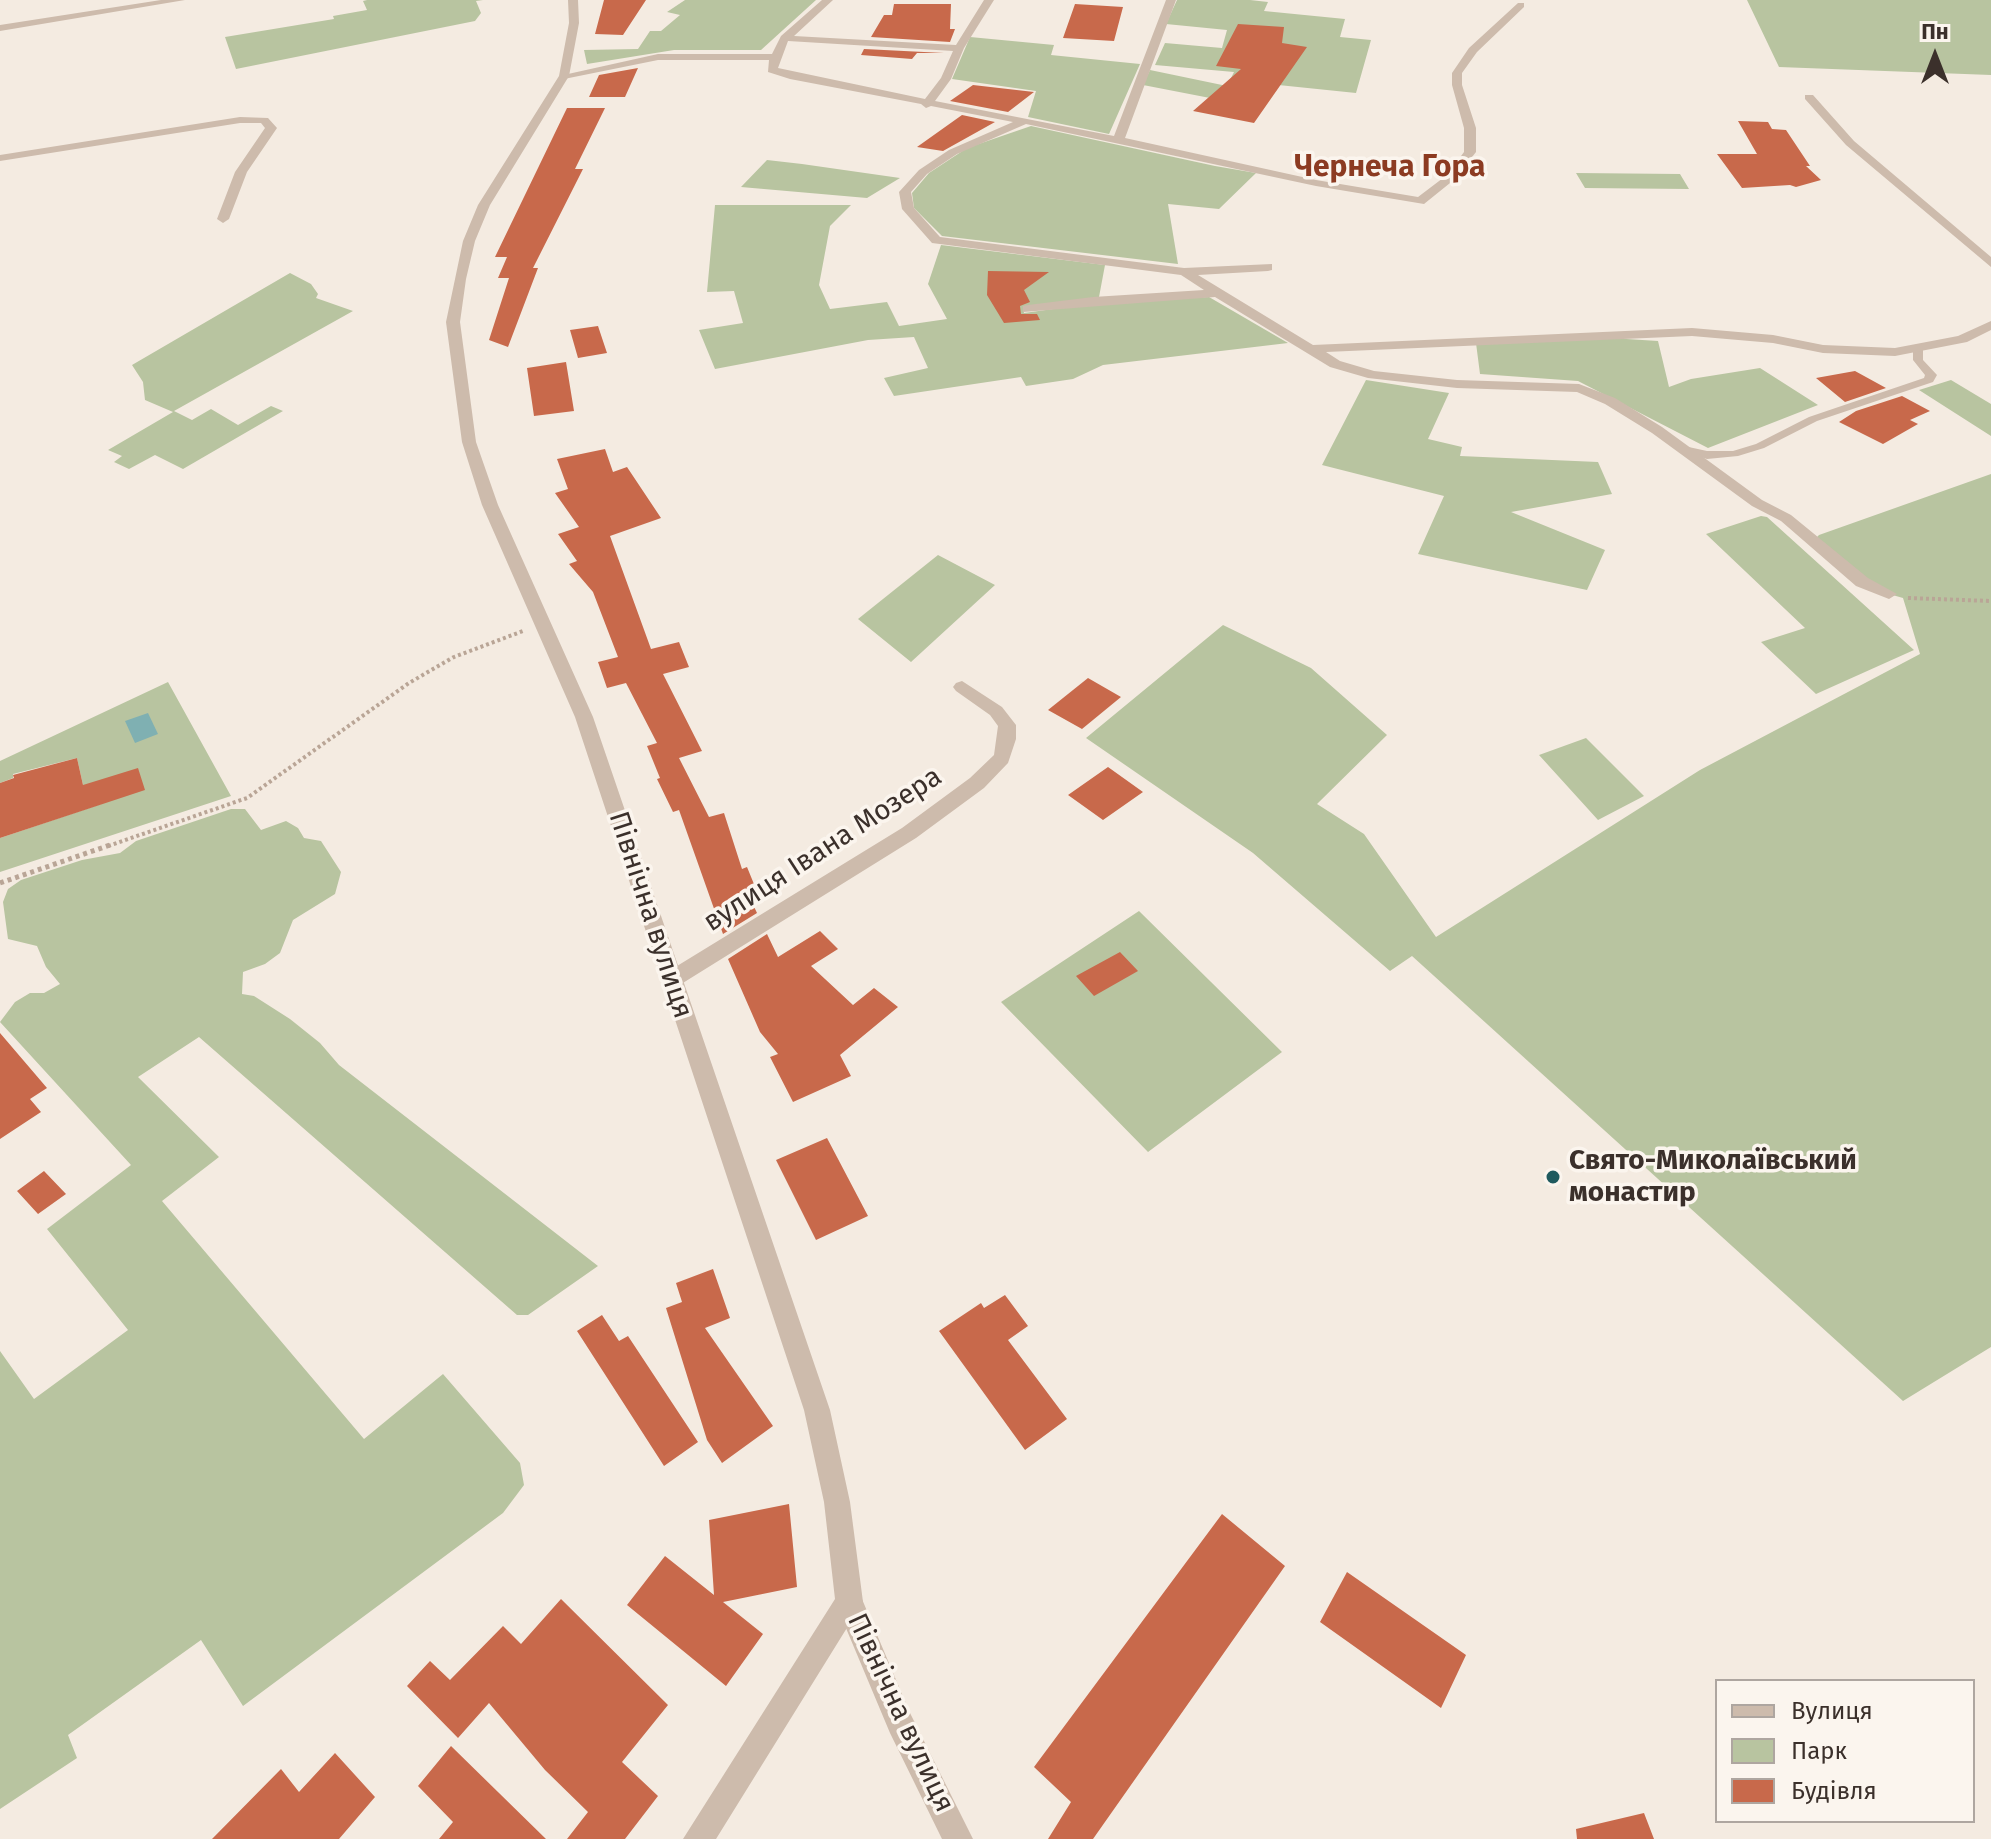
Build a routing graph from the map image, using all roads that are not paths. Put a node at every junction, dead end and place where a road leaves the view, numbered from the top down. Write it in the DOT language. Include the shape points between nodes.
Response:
graph roads {
  1 [pos="180,0"];
  2 [pos="573,0"];
  3 [pos="828,0"];
  4 [pos="989,0"];
  5 [pos="1171,0"];
  6 [pos="1521,5"];
  7 [pos="0,28"];
  8 [pos="785,38"];
  9 [pos="959,48"];
  10 [pos="775,57"];
  11 [pos="564,76"];
  12 [pos="1809,97"];
  13 [pos="926,105"];
  14 [pos="1025,121"];
  15 [pos="1118,141"];
  16 [pos="0,158"];
  17 [pos="223,219"];
  18 [pos="1988,257"];
  19 [pos="1268,267"];
  20 [pos="1184,272"];
  21 [pos="1214,293"];
  22 [pos="1028,309"];
  23 [pos="1991,325"];
  24 [pos="1918,348"];
  25 [pos="1311,349"];
  26 [pos="1684,450"];
  27 [pos="1889,594"];
  28 [pos="962,687"];
  29 [pos="671,980"];
  30 [pos="849,1602"];
  31 [pos="698,1839"];
  32 [pos="958,1839"];
  1 -- 7 [label="street"];
  2 -- 11 [label="street, Північна вулиця"];
  3 -- 8 [label="street"];
  4 -- 9 [label="street"];
  5 -- 15 [label="street"];
  6 -- 15 [label="street" via="1473,50 1457,73 1470,152 1451,177 1420,201"];
  8 -- 9 [label="street"];
  8 -- 10 [label="street"];
  9 -- 13 [label="street" via="946,79"];
  10 -- 11 [label="street" via="658,57"];
  10 -- 13 [label="street" via="772,70"];
  11 -- 29 [label="street, Північна вулиця" via="484,205 469,241 453,322 469,442 490,505 584,717"];
  12 -- 18 [label="street" via="1850,143"];
  13 -- 14 [label="street"];
  14 -- 15 [label="street"];
  14 -- 20 [label="street" via="953,152 905,192 908,209 936,240"];
  16 -- 17 [label="street" via="264,120 271,128 241,172"];
  19 -- 20 [label="street"];
  20 -- 21 [label="street"];
  21 -- 22 [label="street"];
  21 -- 25 [label="street"];
  23 -- 24 [label="street" via="1962,339"];
  24 -- 25 [label="street" via="1823,349 1692,332"];
  24 -- 26 [label="lane" via="1929,380 1813,419 1734,454"];
  25 -- 26 [label="street" via="1335,364 1373,375 1579,388 1610,401"];
  26 -- 27 [label="street" via="1786,518 1862,582"];
  28 -- 29 [label="street, вулиця Івана Мозера" via="1007,725 1002,758 909,833"];
  29 -- 30 [label="street, Північна вулиця" via="817,1410 837,1502"];
  30 -- 31 [label="street"];
  30 -- 32 [label="street, Північна вулиця" via="900,1723"];
}
